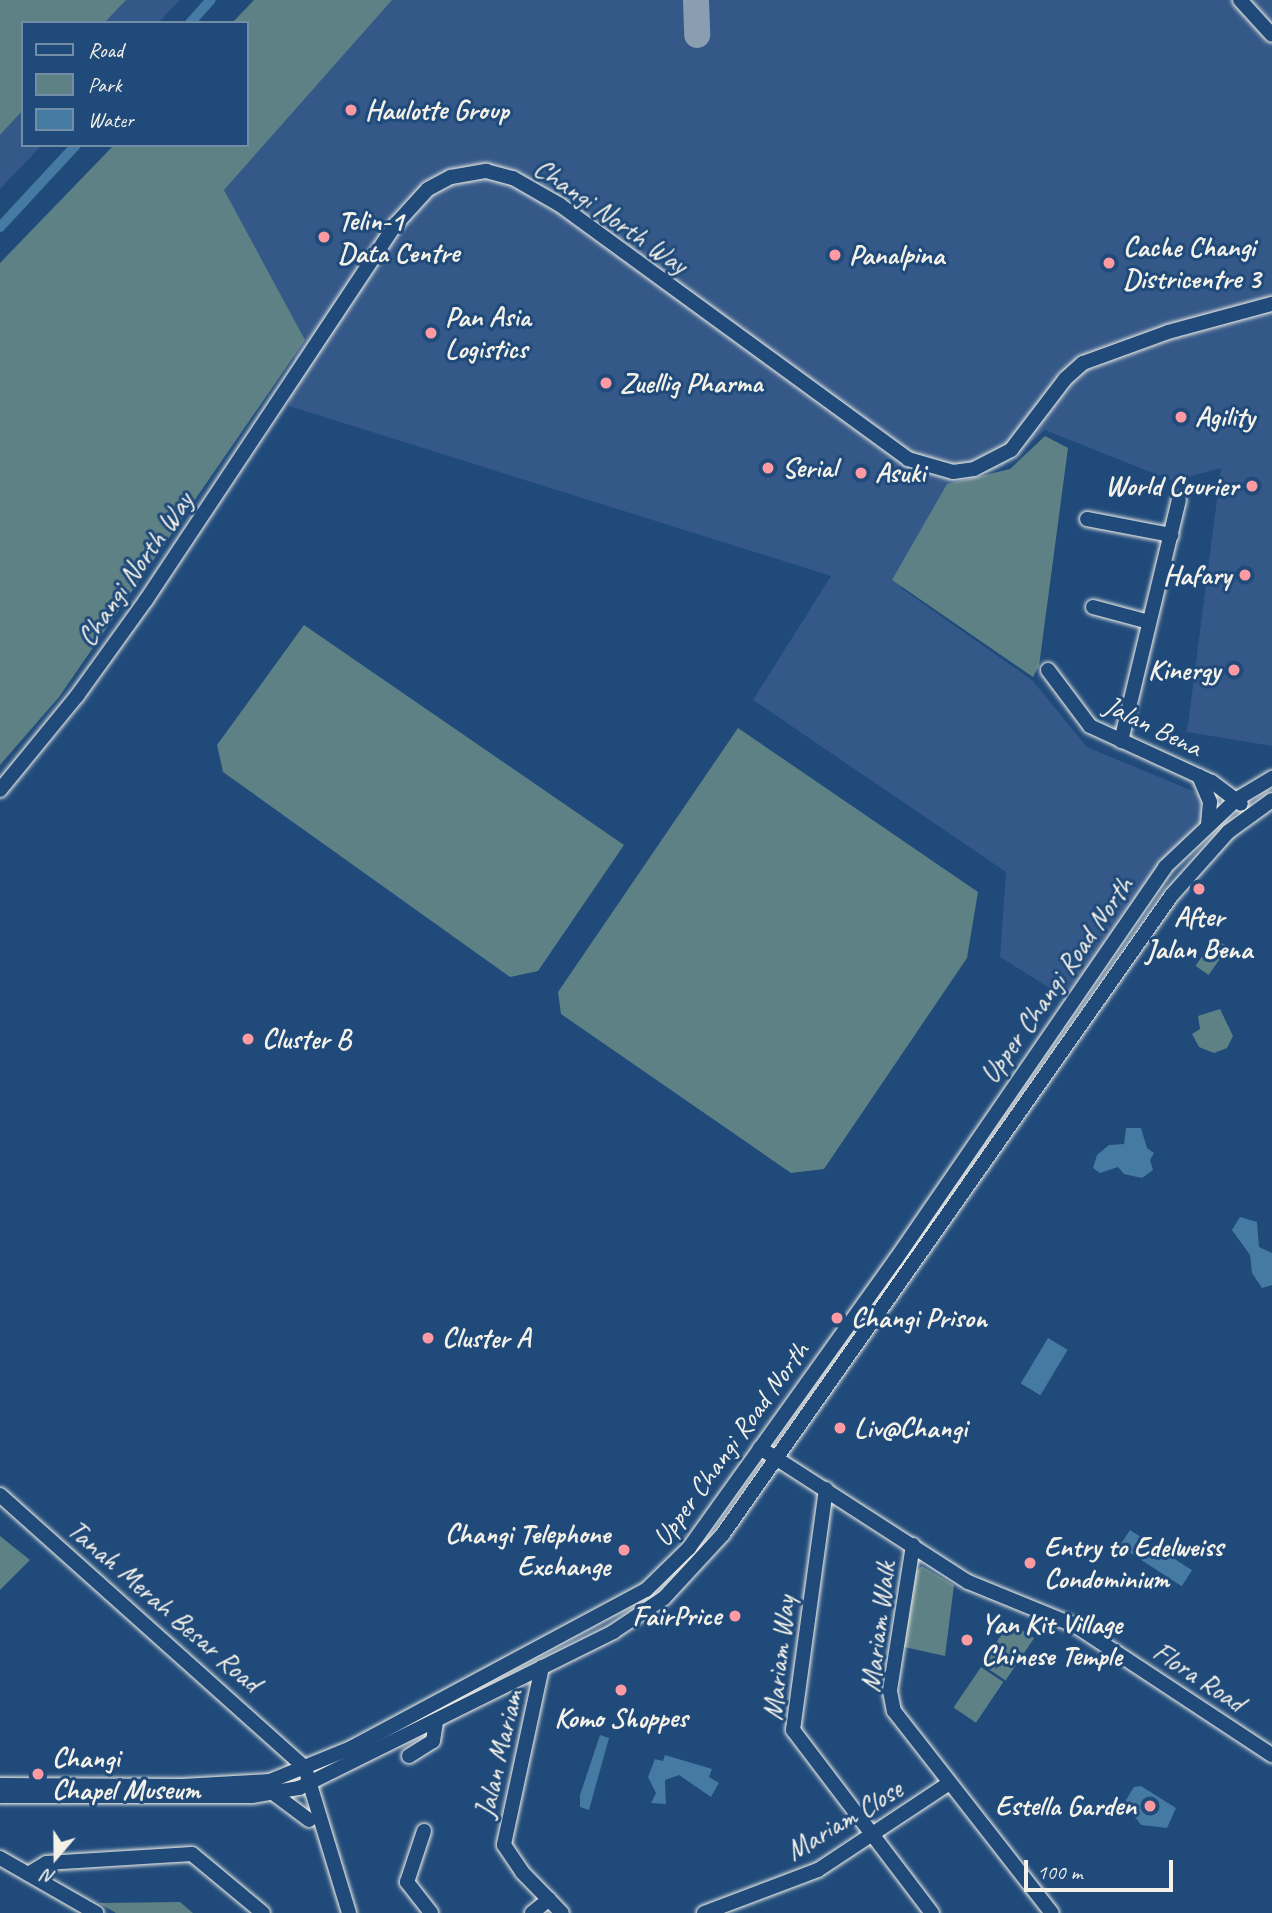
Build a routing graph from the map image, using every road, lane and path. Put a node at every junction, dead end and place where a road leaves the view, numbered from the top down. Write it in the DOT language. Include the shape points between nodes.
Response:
graph roads {
  1 [pos="1240,0"];
  2 [pos="1272,35"];
  3 [pos="1272,304"];
  4 [pos="1179,500"];
  5 [pos="1087,519"];
  6 [pos="1171,535"];
  7 [pos="1093,607"];
  8 [pos="1149,622"];
  9 [pos="1048,670"];
  10 [pos="1121,741"];
  11 [pos="1198,775"];
  12 [pos="1272,778"];
  13 [pos="0,790"];
  14 [pos="1237,799"];
  15 [pos="1272,800"];
  16 [pos="1247,814"];
  17 [pos="1208,824"];
  18 [pos="983,1130"];
  19 [pos="1006,1133"];
  20 [pos="760,1448"];
  21 [pos="777,1460"];
  22 [pos="826,1489"];
  23 [pos="0,1495"];
  24 [pos="913,1545"];
  25 [pos="542,1667"];
  26 [pos="436,1723"];
  27 [pos="1272,1755"];
  28 [pos="409,1756"];
  29 [pos="300,1770"];
  30 [pos="337,1771"];
  31 [pos="948,1784"];
  32 [pos="0,1785"];
  33 [pos="304,1785"];
  34 [pos="273,1793"];
  35 [pos="0,1796"];
  36 [pos="314,1804"];
  37 [pos="309,1820"];
  38 [pos="424,1830"];
  39 [pos="873,1836"];
  40 [pos="0,1858"];
  41 [pos="28,1874"];
  42 [pos="549,1899"];
  43 [pos="723,1910"];
  44 [pos="96,1913"];
  45 [pos="263,1913"];
  46 [pos="339,1913"];
  47 [pos="349,1913"];
  48 [pos="431,1913"];
  49 [pos="532,1913"];
  50 [pos="562,1913"];
  51 [pos="704,1913"];
  52 [pos="932,1913"];
  53 [pos="1052,1913"];
  1 -- 2 [label="street"];
  3 -- 13 [label="street, Changi North Way" via="1168,332 1083,363 1065,379 1011,450 974,470 953,472 908,459 560,205 513,178 486,172 451,177 428,189 396,223 146,600 77,696"];
  4 -- 6 [label="street"];
  5 -- 6 [label="street"];
  6 -- 8 [label="street"];
  7 -- 8 [label="street"];
  8 -- 10 [label="street"];
  9 -- 10 [label="street, Jalan Bena" via="1084,720"];
  10 -- 11 [label="street, Jalan Bena"];
  11 -- 14 [label="street, Jalan Bena"];
  11 -- 17 [label="street" via="1210,802"];
  12 -- 14 [label="street, Upper Changi Road North"];
  14 -- 16 [label="street, Jalan Bena"];
  14 -- 17 [label="street, Upper Changi Road North"];
  15 -- 16 [label="street, Upper Changi Road North"];
  16 -- 19 [label="street, Upper Changi Road North" via="1171,896"];
  17 -- 18 [label="street, Upper Changi Road North" via="1165,867"];
  18 -- 19 [label="street"];
  18 -- 20 [label="street, Upper Changi Road North"];
  19 -- 21 [label="street, Upper Changi Road North"];
  20 -- 21 [label="street"];
  20 -- 29 [label="street, Upper Changi Road North" via="689,1548 636,1597"];
  21 -- 22 [label="street"];
  21 -- 25 [label="street, Upper Changi Road North" via="682,1583 613,1632"];
  22 -- 24 [label="street"];
  22 -- 39 [label="street, Mariam Way" via="793,1730"];
  23 -- 29 [label="street, Tanah Merah Besar Road" via="294,1755"];
  24 -- 27 [label="street, Flora Road" via="968,1583 1076,1626"];
  24 -- 31 [label="street, Mariam Walk" via="891,1704"];
  25 -- 26 [label="street, Upper Changi Road North"];
  25 -- 42 [label="street, Jalan Mariam" via="503,1845"];
  26 -- 28 [label="street, Upper Changi Road North" via="433,1741"];
  26 -- 30 [label="street, Upper Changi Road North"];
  29 -- 32 [label="street, Upper Changi Road North" via="250,1784"];
  29 -- 33 [label="street"];
  30 -- 33 [label="street, Upper Changi Road North"];
  30 -- 36 [label="street"];
  31 -- 39 [label="street, Mariam Close"];
  31 -- 53 [label="street, Mariam Walk"];
  33 -- 34 [label="street, Upper Changi Road North"];
  33 -- 36 [label="street"];
  33 -- 37 [label="street"];
  34 -- 35 [label="street, Upper Changi Road North"];
  34 -- 37 [label="street"];
  36 -- 47 [label="street"];
  37 -- 46 [label="street"];
  38 -- 48 [label="street" via="407,1882"];
  39 -- 43 [label="street, Mariam Close" via="818,1870"];
  39 -- 52 [label="street, Mariam Way"];
  40 -- 41 [label="street"];
  41 -- 44 [label="street"];
  41 -- 45 [label="street" via="46,1863 192,1854"];
  42 -- 49 [label="street"];
  42 -- 50 [label="street, Jalan Mariam"];
  43 -- 51 [label="street, Mariam Close"];
}
